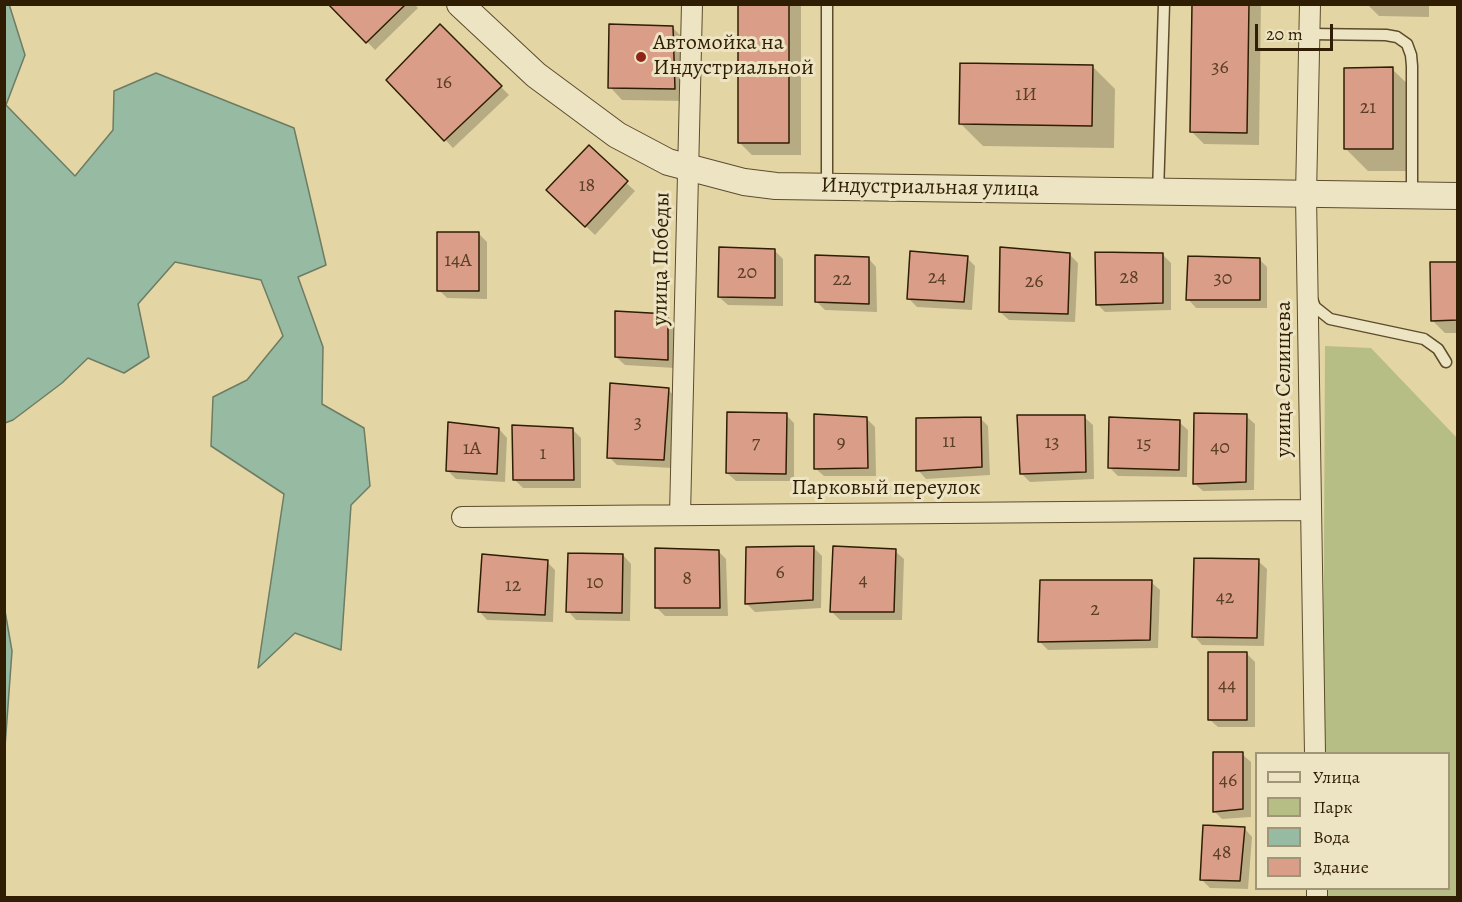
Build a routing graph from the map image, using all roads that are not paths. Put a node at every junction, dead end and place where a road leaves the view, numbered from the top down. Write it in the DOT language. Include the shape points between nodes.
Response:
graph roads {
  1 [pos="460,4"];
  2 [pos="692,4"];
  3 [pos="826,4"];
  4 [pos="1164,4"];
  5 [pos="1310,4"];
  6 [pos="1310,34"];
  7 [pos="688,168"];
  8 [pos="827,187"];
  9 [pos="1158,193"];
  10 [pos="1306,195"];
  11 [pos="1412,196"];
  12 [pos="1458,196"];
  13 [pos="1308,287"];
  14 [pos="1446,362"];
  15 [pos="1310,510"];
  16 [pos="680,515"];
  17 [pos="462,517"];
  18 [pos="1315,752"];
  1 -- 7 [label="street, Индустриальная улица" via="536,75 617,135"];
  2 -- 7 [label="street, улица Победы"];
  3 -- 8 [label="lane"];
  4 -- 9 [label="lane"];
  5 -- 6 [label="street, улица Селищева"];
  6 -- 10 [label="street, улица Селищева"];
  6 -- 11 [label="lane" via="1386,34 1407,44 1412,66"];
  7 -- 8 [label="street, Индустриальная улица" via="744,182"];
  7 -- 16 [label="street, улица Победы"];
  8 -- 9 [label="street, Индустриальная улица"];
  9 -- 10 [label="street, Индустриальная улица"];
  10 -- 11 [label="street, Индустриальная улица"];
  10 -- 13 [label="street, улица Селищева"];
  11 -- 12 [label="street, Индустриальная улица"];
  13 -- 14 [label="lane" via="1315,308 1330,319 1424,339 1438,349"];
  13 -- 15 [label="street, улица Селищева"];
  15 -- 16 [label="street, Парковый переулок"];
  15 -- 18 [label="street, улица Селищева"];
  16 -- 17 [label="street, Парковый переулок"];
}
